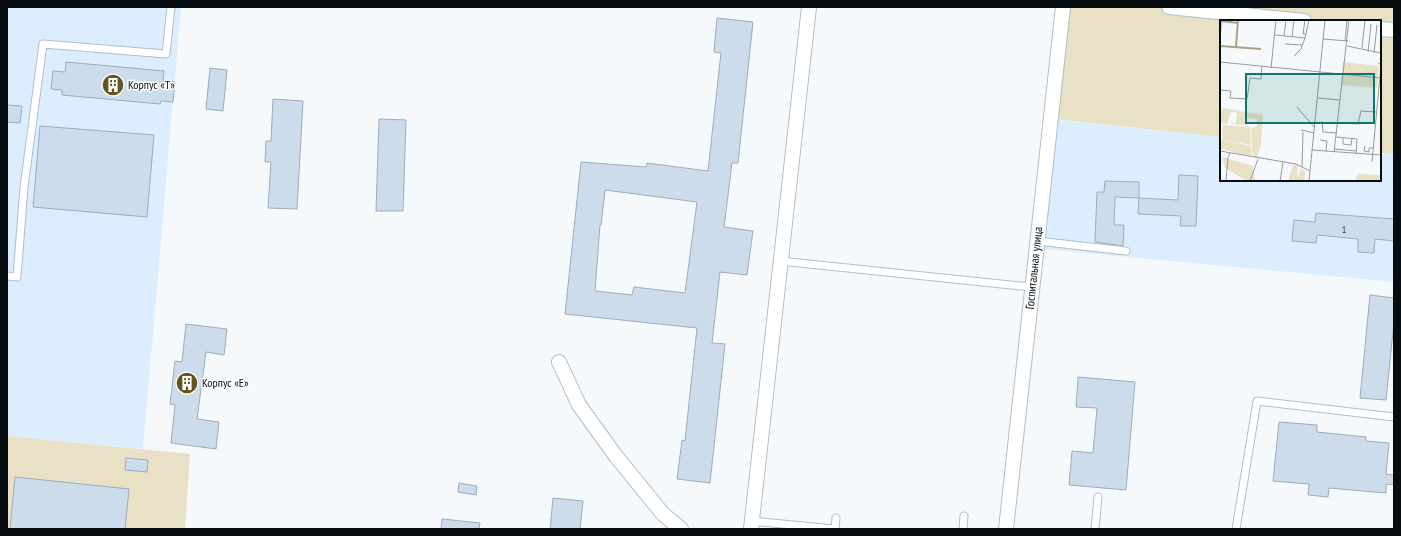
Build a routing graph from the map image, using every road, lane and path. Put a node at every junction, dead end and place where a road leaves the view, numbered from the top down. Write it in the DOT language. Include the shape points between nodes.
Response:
graph roads {
  1 [pos="171,7"];
  2 [pos="809,7"];
  3 [pos="1063,7"];
  4 [pos="1169,7"];
  5 [pos="1294,20"];
  6 [pos="1381,29"];
  7 [pos="1394,30"];
  8 [pos="1037,241"];
  9 [pos="1126,251"];
  10 [pos="780,261"];
  11 [pos="7,276"];
  12 [pos="1032,286"];
  13 [pos="559,362"];
  14 [pos="1394,417"];
  15 [pos="1098,496"];
  16 [pos="964,516"];
  17 [pos="836,518"];
  18 [pos="751,525"];
  19 [pos="681,529"];
  20 [pos="834,529"];
  21 [pos="963,529"];
  22 [pos="1006,529"];
  23 [pos="1095,529"];
  24 [pos="1236,529"];
  1 -- 11 [label="lane" via="166,54 43,44 24,187 17,277"];
  2 -- 10 [label="street"];
  3 -- 8 [label="street, Госпитальная улица"];
  4 -- 5 [label="street"];
  6 -- 7 [label="street"];
  8 -- 9 [label="lane"];
  8 -- 12 [label="street, Госпитальная улица"];
  10 -- 12 [label="lane"];
  10 -- 18 [label="street"];
  12 -- 22 [label="street, Госпитальная улица"];
  13 -- 19 [label="street" via="579,405 615,455 663,514"];
  14 -- 24 [label="lane" via="1257,401"];
  15 -- 23 [label="lane"];
  16 -- 21 [label="lane"];
  17 -- 20 [label="lane"];
  18 -- 20 [label="lane"];
}
